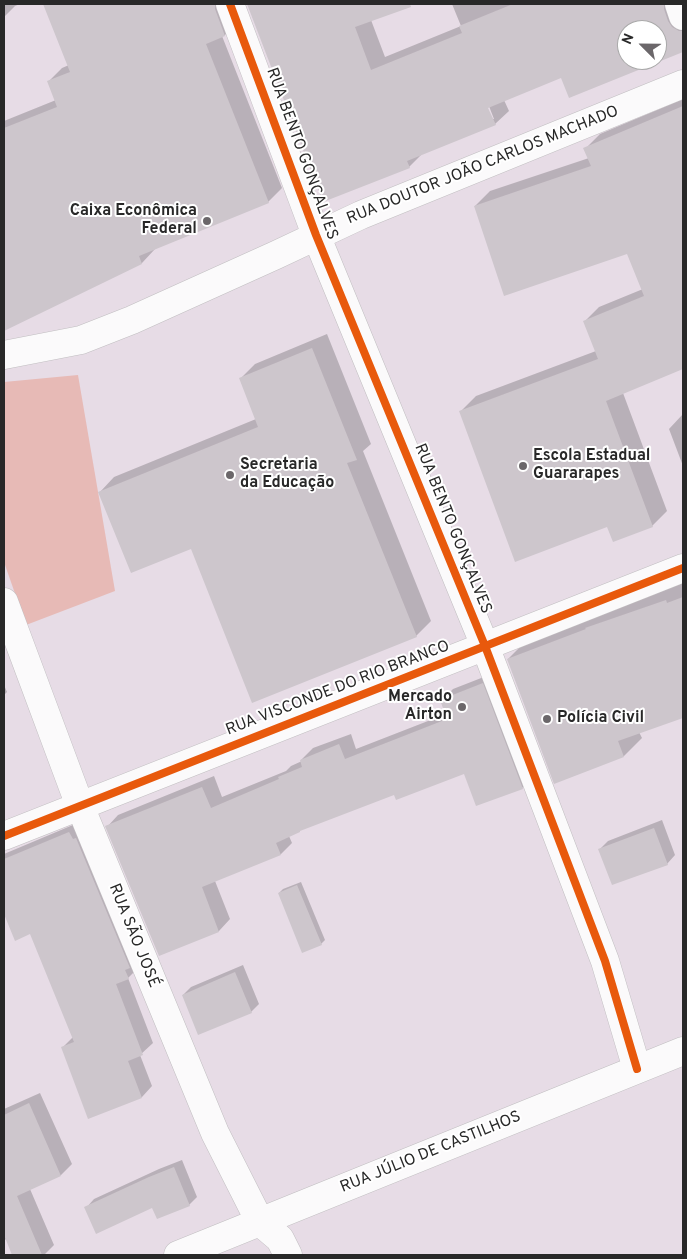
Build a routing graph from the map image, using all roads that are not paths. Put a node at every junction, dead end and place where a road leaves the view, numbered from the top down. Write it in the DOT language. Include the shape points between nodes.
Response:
graph roads {
  1 [pos="230,4"];
  2 [pos="679,4"];
  3 [pos="683,16"];
  4 [pos="683,84"];
  5 [pos="316,235"];
  6 [pos="4,355"];
  7 [pos="683,568"];
  8 [pos="4,602"];
  9 [pos="486,646"];
  10 [pos="80,806"];
  11 [pos="4,836"];
  12 [pos="683,1051"];
  13 [pos="637,1069"];
  14 [pos="260,1222"];
  15 [pos="178,1255"];
  16 [pos="288,1255"];
  1 -- 5 [label="street, RUA BENTO GONÇALVES"];
  2 -- 3 [label="street"];
  4 -- 5 [label="street, RUA DOUTOR JOÃO CARLOS MACHADO"];
  5 -- 6 [label="street, RUA DOUTOR JOÃO CARLOS MACHADO" via="132,320 81,340"];
  5 -- 9 [label="street, RUA BENTO GONÇALVES"];
  7 -- 9 [label="street, RUA VISCONDE DO RIO BRANCO"];
  8 -- 10 [label="street, RUA SÃO JOSÉ"];
  9 -- 10 [label="street, RUA VISCONDE DO RIO BRANCO"];
  9 -- 13 [label="street, RUA BENTO GONÇALVES" via="605,961"];
  10 -- 11 [label="street, RUA VISCONDE DO RIO BRANCO"];
  10 -- 14 [label="street, RUA SÃO JOSÉ" via="215,1133"];
  12 -- 13 [label="street, RUA JÚLIO DE CASTILHOS"];
  13 -- 14 [label="street, RUA JÚLIO DE CASTILHOS"];
  14 -- 15 [label="street, RUA JÚLIO DE CASTILHOS"];
  14 -- 16 [label="street, RUA SÃO JOSÉ" via="280,1239"];
}
